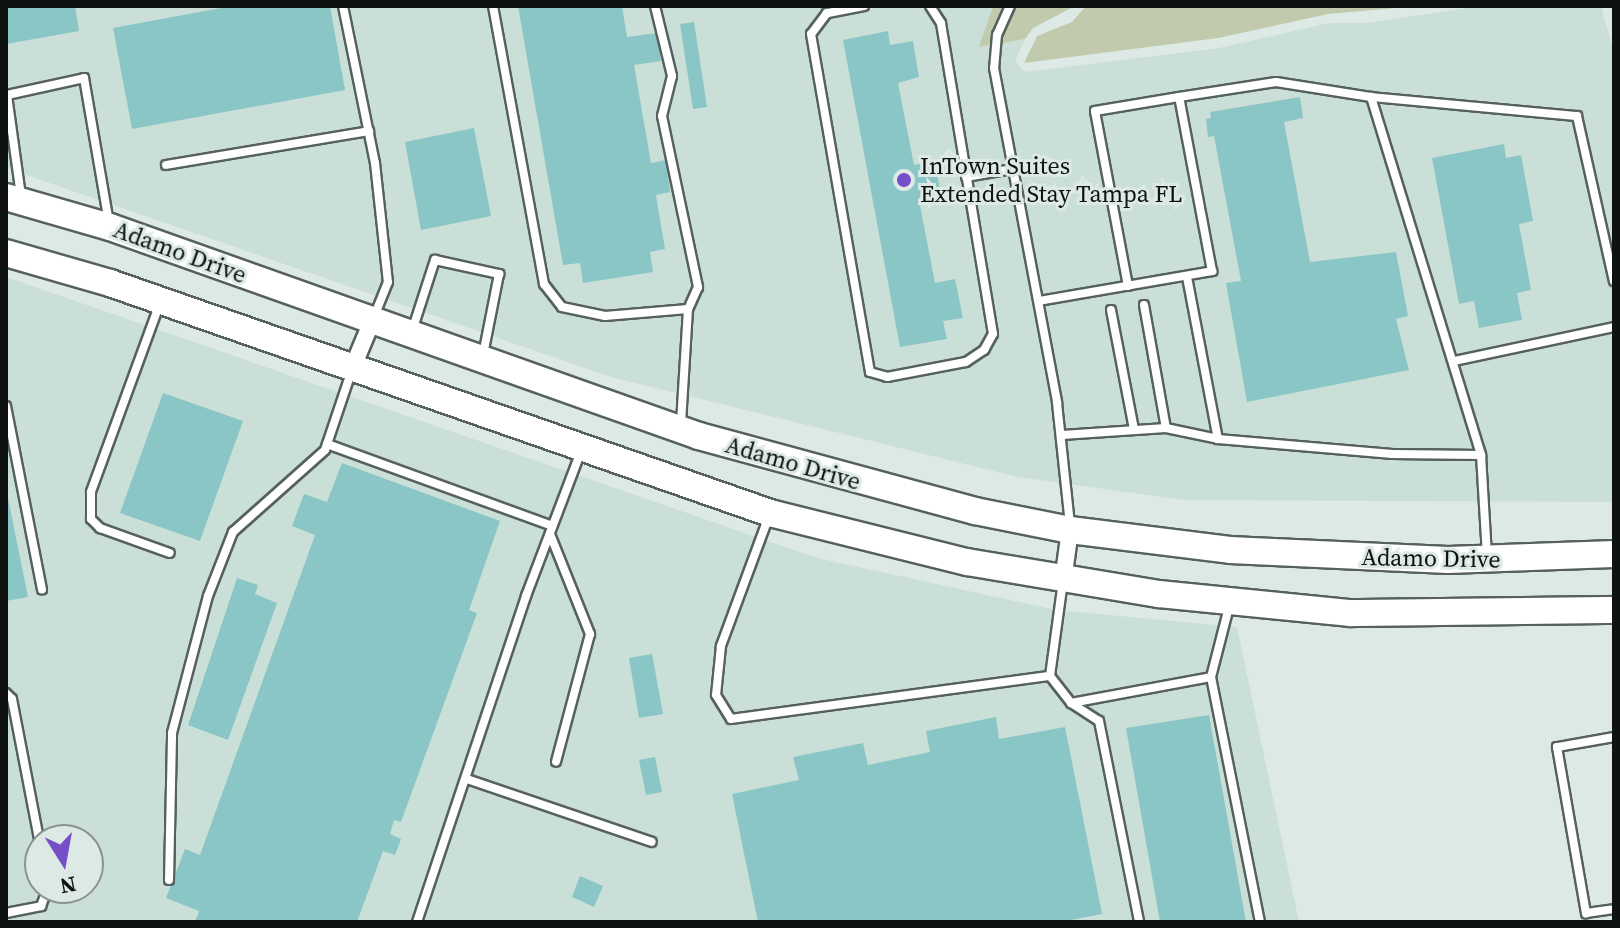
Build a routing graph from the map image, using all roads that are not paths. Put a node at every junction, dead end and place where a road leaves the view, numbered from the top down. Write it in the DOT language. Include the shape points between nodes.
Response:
graph roads {
  1 [pos="343,6"];
  2 [pos="493,6"];
  3 [pos="655,6"];
  4 [pos="864,6"];
  5 [pos="930,6"];
  6 [pos="1010,6"];
  7 [pos="1179,97"];
  8 [pos="1371,97"];
  9 [pos="369,131"];
  10 [pos="166,165"];
  11 [pos="1013,169"];
  12 [pos="966,177"];
  13 [pos="14,199"];
  14 [pos="110,227"];
  15 [pos="6,253"];
  16 [pos="1187,277"];
  17 [pos="1614,281"];
  18 [pos="1128,286"];
  19 [pos="1039,301"];
  20 [pos="161,302"];
  21 [pos="1144,305"];
  22 [pos="688,309"];
  23 [pos="1111,310"];
  24 [pos="372,321"];
  25 [pos="1614,327"];
  26 [pos="411,335"];
  27 [pos="482,360"];
  28 [pos="1454,361"];
  29 [pos="352,369"];
  30 [pos="6,406"];
  31 [pos="1166,428"];
  32 [pos="680,429"];
  33 [pos="1134,429"];
  34 [pos="1062,435"];
  35 [pos="1218,439"];
  36 [pos="327,444"];
  37 [pos="581,450"];
  38 [pos="1481,455"];
  39 [pos="770,513"];
  40 [pos="551,530"];
  41 [pos="1070,530"];
  42 [pos="170,553"];
  43 [pos="1614,554"];
  44 [pos="1487,559"];
  45 [pos="1063,581"];
  46 [pos="42,589"];
  47 [pos="1230,602"];
  48 [pos="1614,610"];
  49 [pos="1050,676"];
  50 [pos="1211,677"];
  51 [pos="6,693"];
  52 [pos="1071,703"];
  53 [pos="1614,737"];
  54 [pos="556,762"];
  55 [pos="467,779"];
  56 [pos="36,824"];
  57 [pos="652,842"];
  58 [pos="169,880"];
  59 [pos="42,904"];
  60 [pos="1614,909"];
  61 [pos="6,913"];
  62 [pos="417,922"];
  63 [pos="1139,922"];
  64 [pos="1260,922"];
  1 -- 9 [label="lane"];
  2 -- 22 [label="lane" via="544,284 562,307 605,316"];
  3 -- 22 [label="lane" via="672,76 662,116 698,287"];
  4 -- 12 [label="lane" via="827,13 811,34 870,372 876,377 966,362 989,344 993,334"];
  5 -- 12 [label="lane" via="941,23"];
  6 -- 11 [label="lane" via="997,35 994,68"];
  7 -- 8 [label="lane" via="1276,82"];
  7 -- 16 [label="lane" via="1212,271"];
  7 -- 18 [label="lane" via="1095,111"];
  8 -- 17 [label="lane" via="1577,116"];
  8 -- 28 [label="lane"];
  9 -- 10 [label="lane"];
  9 -- 24 [label="lane" via="388,282"];
  11 -- 12 [label="lane"];
  11 -- 19 [label="lane"];
  13 -- 14 [label="main road, Adamo Drive"];
  13 -- 14 [label="lane" via="7,95 84,78"];
  14 -- 24 [label="main road, Adamo Drive"];
  15 -- 20 [label="main road"];
  16 -- 18 [label="lane"];
  16 -- 35 [label="lane"];
  18 -- 19 [label="lane"];
  19 -- 34 [label="lane"];
  20 -- 29 [label="main road"];
  20 -- 42 [label="lane" via="91,492 91,519 100,528"];
  21 -- 31 [label="lane"];
  22 -- 32 [label="lane"];
  23 -- 33 [label="lane"];
  24 -- 26 [label="main road, Adamo Drive"];
  24 -- 29 [label="street"];
  25 -- 28 [label="lane"];
  26 -- 27 [label="main road, Adamo Drive"];
  26 -- 27 [label="lane" via="435,260 499,274"];
  27 -- 32 [label="main road, Adamo Drive"];
  28 -- 38 [label="lane"];
  29 -- 36 [label="lane"];
  29 -- 37 [label="main road"];
  30 -- 46 [label="lane"];
  31 -- 33 [label="lane"];
  31 -- 35 [label="lane"];
  32 -- 41 [label="main road, Adamo Drive" via="883,489"];
  33 -- 34 [label="lane"];
  34 -- 41 [label="lane"];
  35 -- 38 [label="lane" via="1392,454"];
  36 -- 40 [label="lane"];
  36 -- 58 [label="lane" via="280,494 233,532 208,596 172,733"];
  37 -- 39 [label="main road"];
  37 -- 40 [label="lane"];
  38 -- 44 [label="lane"];
  39 -- 45 [label="main road"];
  39 -- 49 [label="lane" via="721,646 716,695 731,719"];
  40 -- 54 [label="lane" via="590,634"];
  40 -- 55 [label="lane"];
  41 -- 44 [label="main road, Adamo Drive" via="1230,550"];
  41 -- 45 [label="street"];
  43 -- 44 [label="main road, Adamo Drive"];
  45 -- 47 [label="main road"];
  45 -- 49 [label="lane"];
  47 -- 48 [label="main road" via="1387,614"];
  47 -- 50 [label="lane"];
  49 -- 52 [label="lane"];
  50 -- 52 [label="lane"];
  50 -- 64 [label="lane"];
  51 -- 56 [label="lane" via="12,699"];
  52 -- 63 [label="lane" via="1099,721"];
  53 -- 60 [label="lane" via="1557,747 1586,913"];
  55 -- 57 [label="lane"];
  55 -- 62 [label="lane"];
  59 -- 61 [label="lane"];
}
